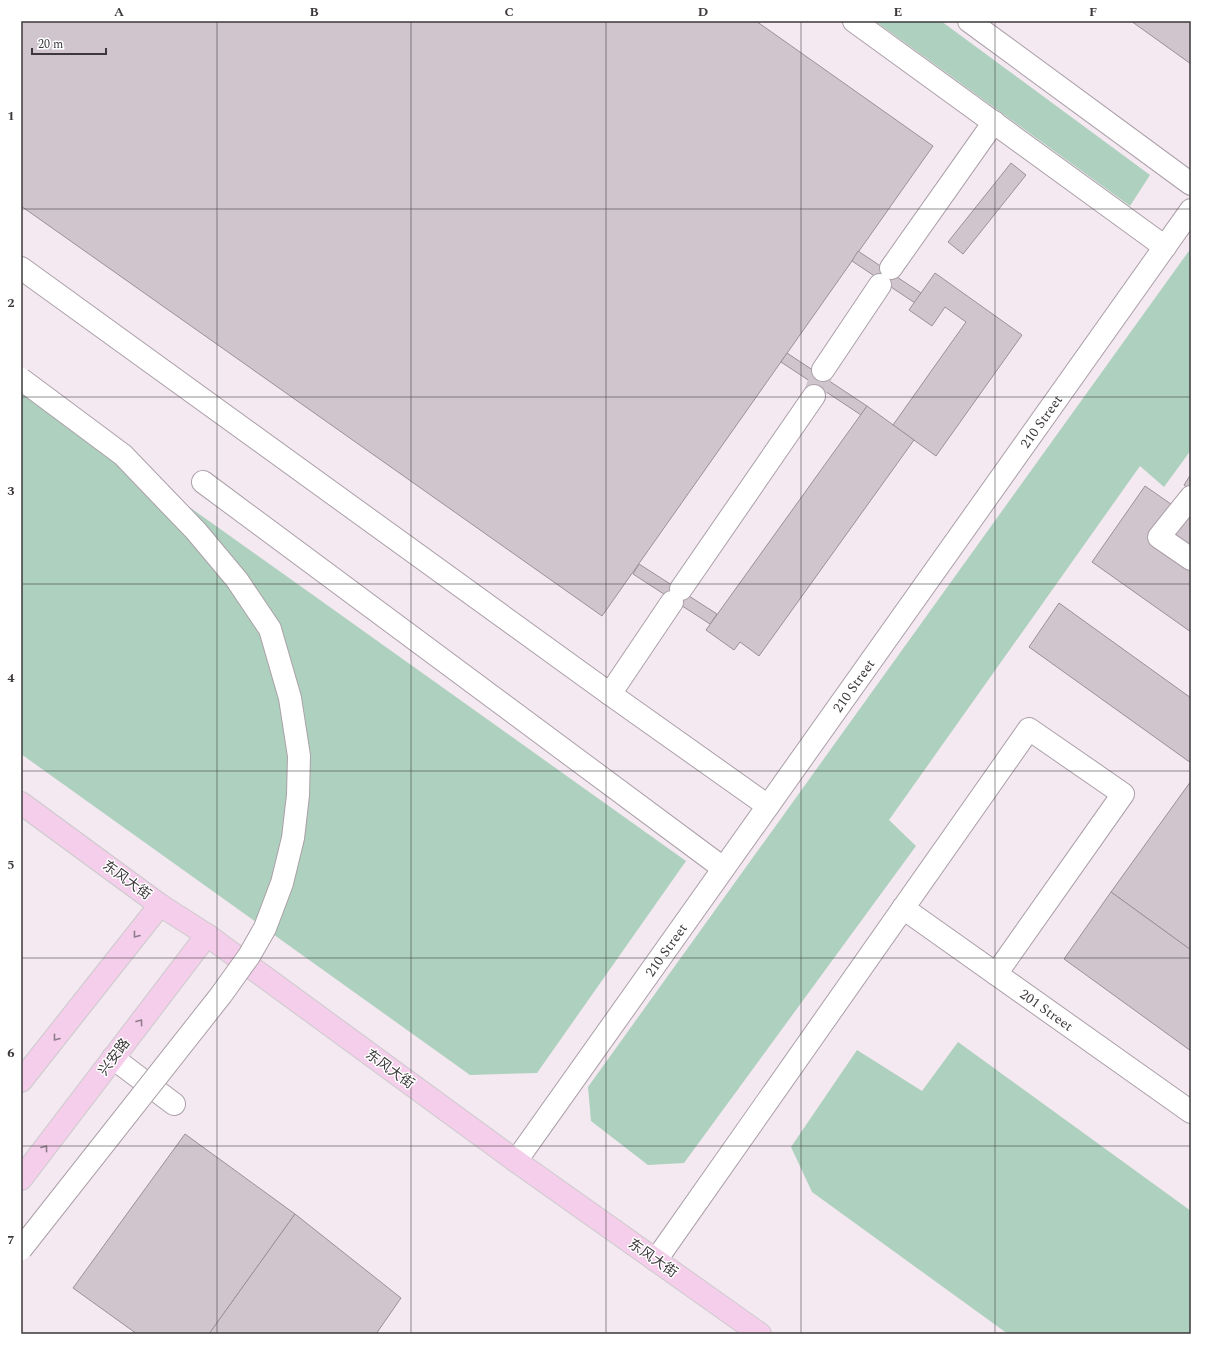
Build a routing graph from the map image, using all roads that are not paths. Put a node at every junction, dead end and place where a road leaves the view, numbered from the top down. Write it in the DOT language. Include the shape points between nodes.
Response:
graph roads {
  1 [pos="854,21"];
  2 [pos="969,21"];
  3 [pos="994,122"];
  4 [pos="1191,184"];
  5 [pos="1191,210"];
  6 [pos="1165,247"];
  7 [pos="21,268"];
  8 [pos="823,370"];
  9 [pos="21,379"];
  10 [pos="814,396"];
  11 [pos="203,482"];
  12 [pos="1191,497"];
  13 [pos="1191,559"];
  14 [pos="610,694"];
  15 [pos="21,803"];
  16 [pos="768,806"];
  17 [pos="724,868"];
  18 [pos="160,905"];
  19 [pos="903,908"];
  20 [pos="207,935"];
  21 [pos="996,974"];
  22 [pos="113,1058"];
  23 [pos="21,1081"];
  24 [pos="174,1104"];
  25 [pos="1191,1112"];
  26 [pos="516,1160"];
  27 [pos="21,1179"];
  28 [pos="21,1249"];
  29 [pos="656,1260"];
  30 [pos="760,1334"];
  1 -- 3 [label="lane"];
  2 -- 4 [label="lane"];
  3 -- 6 [label="lane"];
  3 -- 8 [label="lane"];
  5 -- 6 [label="lane, 210 Street"];
  6 -- 16 [label="lane, 210 Street"];
  7 -- 14 [label="lane"];
  9 -- 28 [label="lane, bridge" via="123,455 196,531 238,580 270,629 290,698 299,756 298,795 292,838 282,883 265,928 222,995"];
  10 -- 14 [label="lane"];
  11 -- 17 [label="lane"];
  12 -- 13 [label="lane" via="1159,536"];
  14 -- 16 [label="lane"];
  15 -- 18 [label="main road, 东风大街"];
  16 -- 17 [label="lane, 210 Street"];
  17 -- 26 [label="lane, 210 Street"];
  18 -- 20 [label="main road, 东风大街"];
  18 -- 23 [label="main road, one-way"];
  19 -- 21 [label="lane, 201 Street"];
  19 -- 21 [label="lane" via="1029,729 1123,794"];
  19 -- 29 [label="lane"];
  22 -- 20 [label="main road, 兴安路, one-way"];
  20 -- 26 [label="main road, 东风大街"];
  21 -- 25 [label="lane, 201 Street"];
  22 -- 24 [label="lane"];
  27 -- 22 [label="main road, 兴安路, one-way"];
  26 -- 29 [label="main road, 东风大街"];
  29 -- 30 [label="main road, 东风大街"];
}
